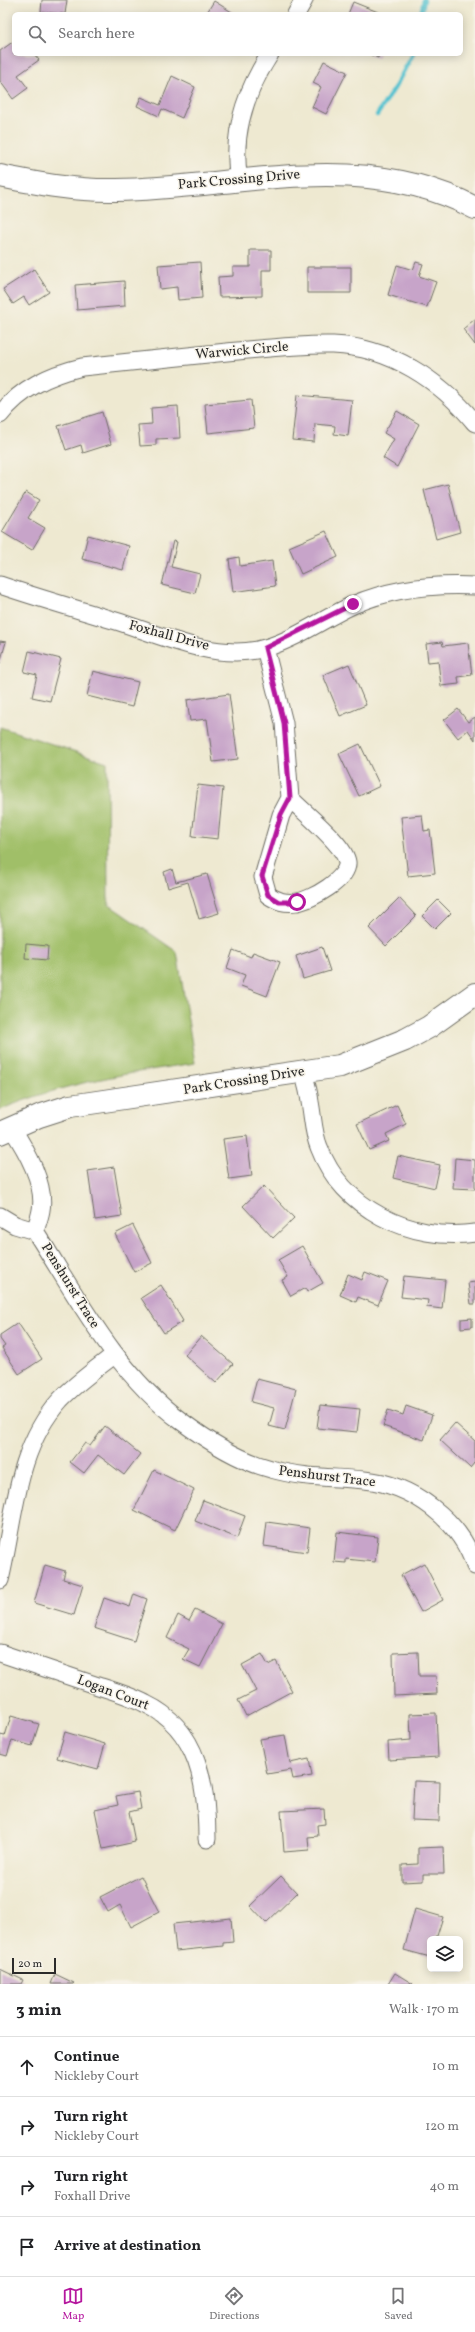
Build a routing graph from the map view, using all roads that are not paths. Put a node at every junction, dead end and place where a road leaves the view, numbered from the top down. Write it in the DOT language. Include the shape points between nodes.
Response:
graph roads {
  1 [pos="304,0"];
  2 [pos="297,12"];
  3 [pos="269,56"];
  4 [pos="0,176"];
  5 [pos="239,180"];
  6 [pos="475,208"];
  7 [pos="0,415"];
  8 [pos="475,423"];
  9 [pos="0,585"];
  10 [pos="475,586"];
  11 [pos="265,648"];
  12 [pos="290,798"];
  13 [pos="475,994"];
  14 [pos="303,1072"];
  15 [pos="6,1130"];
  16 [pos="0,1216"];
  17 [pos="35,1231"];
  18 [pos="475,1233"];
  19 [pos="114,1355"];
  20 [pos="475,1566"];
  21 [pos="0,1580"];
  22 [pos="0,1653"];
  23 [pos="207,1838"];
  1 -- 2 [label="street"];
  3 -- 5 [label="street" via="254,83 239,125 236,145"];
  4 -- 5 [label="street, Park Crossing Drive" via="59,188 116,190"];
  5 -- 6 [label="street, Park Crossing Drive" via="320,174 358,176 424,188"];
  7 -- 8 [label="street, Warwick Circle" via="19,395 38,382 60,372 82,367 260,349 333,345 371,352 399,362 425,376 457,401"];
  9 -- 11 [label="street, Foxhall Drive" via="195,646 236,651"];
  10 -- 11 [label="street, Foxhall Drive" via="428,586 382,594 353,604"];
  11 -- 12 [label="street" via="284,723"];
  12 -- 12 [label="street" via="281,815 262,876 268,895 279,902 297,902 322,892 342,877 347,864 344,852"];
  13 -- 14 [label="street, Park Crossing Drive" via="429,1027 373,1055 340,1066"];
  14 -- 15 [label="street, Park Crossing Drive" via="90,1103 39,1116"];
  14 -- 18 [label="street" via="318,1146 327,1166 347,1192 373,1212 412,1229 435,1234"];
  15 -- 17 [label="street, Penshurst Trace" via="26,1150 39,1183 42,1209"];
  16 -- 17 [label="street, Penshurst Trace" via="15,1225"];
  17 -- 19 [label="street, Penshurst Trace"];
  19 -- 20 [label="street, Penshurst Trace" via="146,1390 181,1421 228,1451 271,1469 301,1476 378,1482 412,1495 433,1508 455,1530"];
  19 -- 21 [label="street" via="60,1400 43,1422 24,1463 17,1488"];
  22 -- 23 [label="street, Logan Court" via="146,1704 171,1720 184,1736 199,1766 207,1807"];
}
